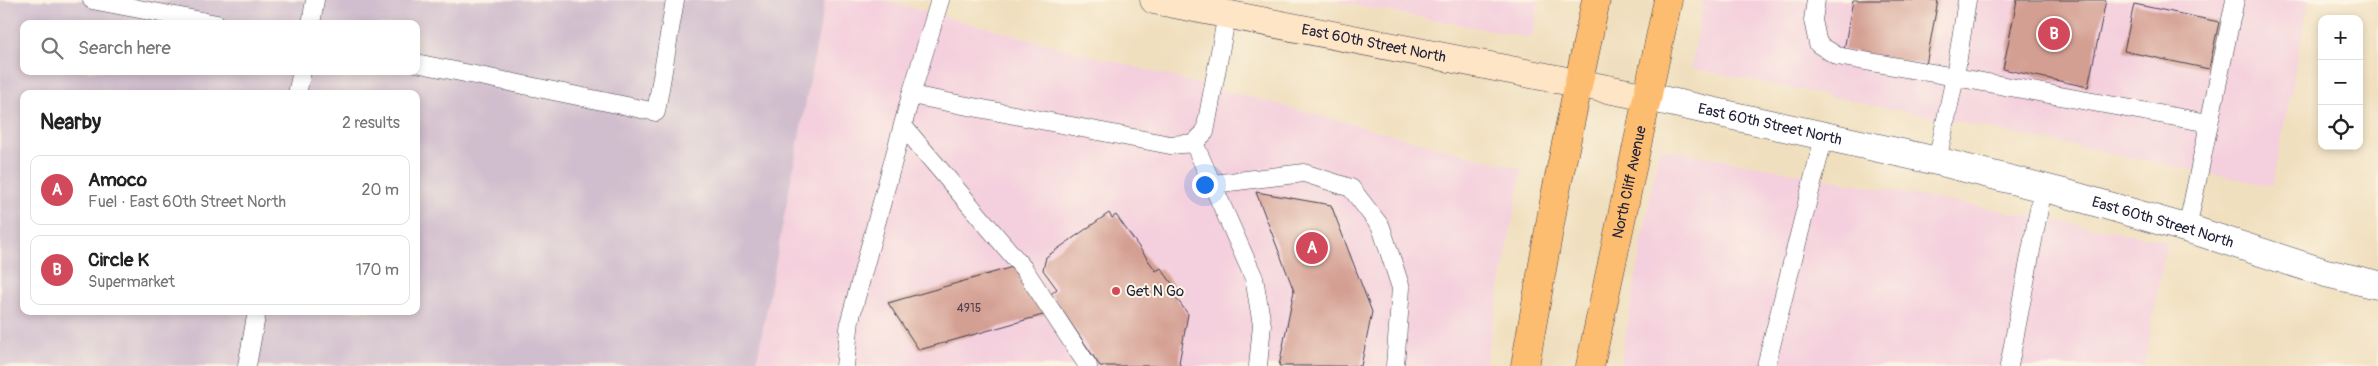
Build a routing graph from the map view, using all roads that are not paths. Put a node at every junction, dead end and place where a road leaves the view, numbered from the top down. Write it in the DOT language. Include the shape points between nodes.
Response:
graph roads {
  1 [pos="92,0"];
  2 [pos="315,0"];
  3 [pos="675,0"];
  4 [pos="940,0"];
  5 [pos="1154,0"];
  6 [pos="1596,0"];
  7 [pos="1668,0"];
  8 [pos="1816,0"];
  9 [pos="1967,0"];
  10 [pos="2235,0"];
  11 [pos="1227,14"];
  12 [pos="196,20"];
  13 [pos="311,20"];
  14 [pos="420,64"];
  15 [pos="301,75"];
  16 [pos="1955,77"];
  17 [pos="1579,83"];
  18 [pos="299,90"];
  19 [pos="912,95"];
  20 [pos="1648,97"];
  21 [pos="2209,123"];
  22 [pos="903,126"];
  23 [pos="1824,136"];
  24 [pos="1194,143"];
  25 [pos="1937,161"];
  26 [pos="1212,184"];
  27 [pos="2043,188"];
  28 [pos="2187,229"];
  29 [pos="2378,285"];
  30 [pos="256,315"];
  31 [pos="247,366"];
  32 [pos="845,366"];
  33 [pos="1088,366"];
  34 [pos="1258,366"];
  35 [pos="1395,366"];
  36 [pos="1525,366"];
  37 [pos="1590,366"];
  38 [pos="1766,366"];
  39 [pos="2008,366"];
  1 -- 12 [label="lane"];
  2 -- 13 [label="lane"];
  3 -- 14 [label="lane" via="656,112"];
  4 -- 19 [label="lane"];
  5 -- 11 [label="main road, East 60th Street North"];
  6 -- 17 [label="main road"];
  7 -- 20 [label="main road, North Cliff Avenue"];
  8 -- 16 [label="lane" via="1813,20 1818,44 1837,56"];
  9 -- 16 [label="lane"];
  10 -- 21 [label="lane"];
  11 -- 17 [label="main road, East 60th Street North"];
  11 -- 24 [label="lane" via="1205,132"];
  15 -- 18 [label="lane"];
  16 -- 21 [label="lane"];
  16 -- 25 [label="lane"];
  17 -- 20 [label="main road, East 60th Street North"];
  17 -- 36 [label="main road"];
  19 -- 22 [label="lane"];
  19 -- 24 [label="lane" via="1170,145"];
  20 -- 23 [label="street, East 60th Street North"];
  20 -- 37 [label="main road, North Cliff Avenue"];
  21 -- 28 [label="lane"];
  22 -- 32 [label="lane" via="850,320"];
  22 -- 33 [label="lane" via="1024,269"];
  23 -- 25 [label="street, East 60th Street North"];
  23 -- 38 [label="lane"];
  24 -- 26 [label="lane"];
  25 -- 27 [label="street, East 60th Street North"];
  26 -- 34 [label="lane" via="1254,278 1262,325"];
  26 -- 35 [label="lane" via="1304,173 1351,188 1380,227 1401,288"];
  27 -- 28 [label="street, East 60th Street North"];
  27 -- 39 [label="lane"];
  28 -- 29 [label="street, East 60th Street North" via="2326,273"];
  30 -- 31 [label="lane"];
}
